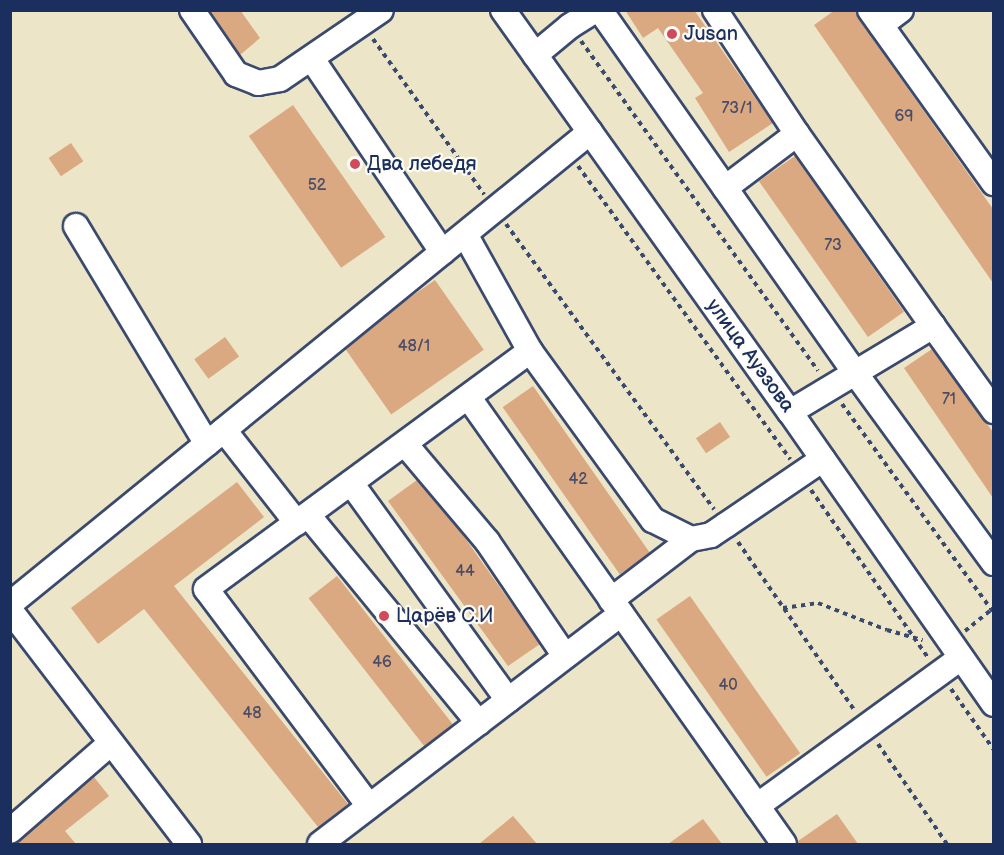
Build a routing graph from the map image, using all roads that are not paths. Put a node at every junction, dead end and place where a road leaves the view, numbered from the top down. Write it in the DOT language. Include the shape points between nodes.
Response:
graph roads {
  1 [pos="192,10"];
  2 [pos="502,10"];
  3 [pos="598,10"];
  4 [pos="715,10"];
  5 [pos="902,10"];
  6 [pos="371,17"];
  7 [pos="876,18"];
  8 [pos="535,55"];
  9 [pos="312,59"];
  10 [pos="590,132"];
  11 [pos="797,134"];
  12 [pos="986,157"];
  13 [pos="993,183"];
  14 [pos="725,188"];
  15 [pos="76,226"];
  16 [pos="466,236"];
  17 [pos="442,252"];
  18 [pos="933,326"];
  19 [pos="530,351"];
  20 [pos="856,374"];
  21 [pos="469,398"];
  22 [pos="993,411"];
  23 [pos="790,412"];
  24 [pos="215,437"];
  25 [pos="405,444"];
  26 [pos="823,459"];
  27 [pos="351,483"];
  28 [pos="303,519"];
  29 [pos="691,538"];
  30 [pos="993,563"];
  31 [pos="10,604"];
  32 [pos="616,607"];
  33 [pos="10,610"];
  34 [pos="956,650"];
  35 [pos="565,656"];
  36 [pos="508,700"];
  37 [pos="993,704"];
  38 [pos="478,723"];
  39 [pos="111,743"];
  40 [pos="369,806"];
  41 [pos="757,806"];
  42 [pos="10,831"];
  43 [pos="189,844"];
  44 [pos="320,844"];
  45 [pos="784,844"];
  1 -- 9 [label="street" via="236,75 258,83 280,80"];
  2 -- 8 [label="street, улица Ауэзова"];
  3 -- 8 [label="street" via="570,26"];
  3 -- 14 [label="street"];
  4 -- 11 [label="street"];
  5 -- 7 [label="street"];
  6 -- 9 [label="street"];
  7 -- 12 [label="street"];
  8 -- 10 [label="street, улица Ауэзова"];
  9 -- 17 [label="street"];
  10 -- 16 [label="street"];
  10 -- 23 [label="street, улица Ауэзова"];
  11 -- 14 [label="street"];
  11 -- 18 [label="street"];
  12 -- 13 [label="street"];
  14 -- 20 [label="street"];
  15 -- 24 [label="street"];
  16 -- 17 [label="street"];
  16 -- 19 [label="street"];
  17 -- 24 [label="street"];
  18 -- 20 [label="street"];
  18 -- 22 [label="street"];
  19 -- 21 [label="street"];
  19 -- 29 [label="street" via="653,520"];
  20 -- 23 [label="street"];
  20 -- 30 [label="street"];
  21 -- 25 [label="street"];
  21 -- 32 [label="street"];
  23 -- 26 [label="street, улица Ауэзова"];
  24 -- 28 [label="street"];
  24 -- 31 [label="street"];
  25 -- 27 [label="street"];
  25 -- 35 [label="street" via="487,541"];
  26 -- 29 [label="street" via="711,535"];
  26 -- 34 [label="street, улица Ауэзова"];
  27 -- 28 [label="street"];
  27 -- 36 [label="street"];
  28 -- 38 [label="street"];
  28 -- 40 [label="street" via="206,590"];
  29 -- 32 [label="street"];
  32 -- 35 [label="street"];
  32 -- 41 [label="street"];
  33 -- 39 [label="street"];
  34 -- 37 [label="street, улица Ауэзова"];
  34 -- 41 [label="street" via="940,674"];
  35 -- 36 [label="street"];
  36 -- 38 [label="street"];
  38 -- 40 [label="street"];
  39 -- 42 [label="street"];
  39 -- 43 [label="street"];
  40 -- 44 [label="street"];
  41 -- 45 [label="street"];
}
